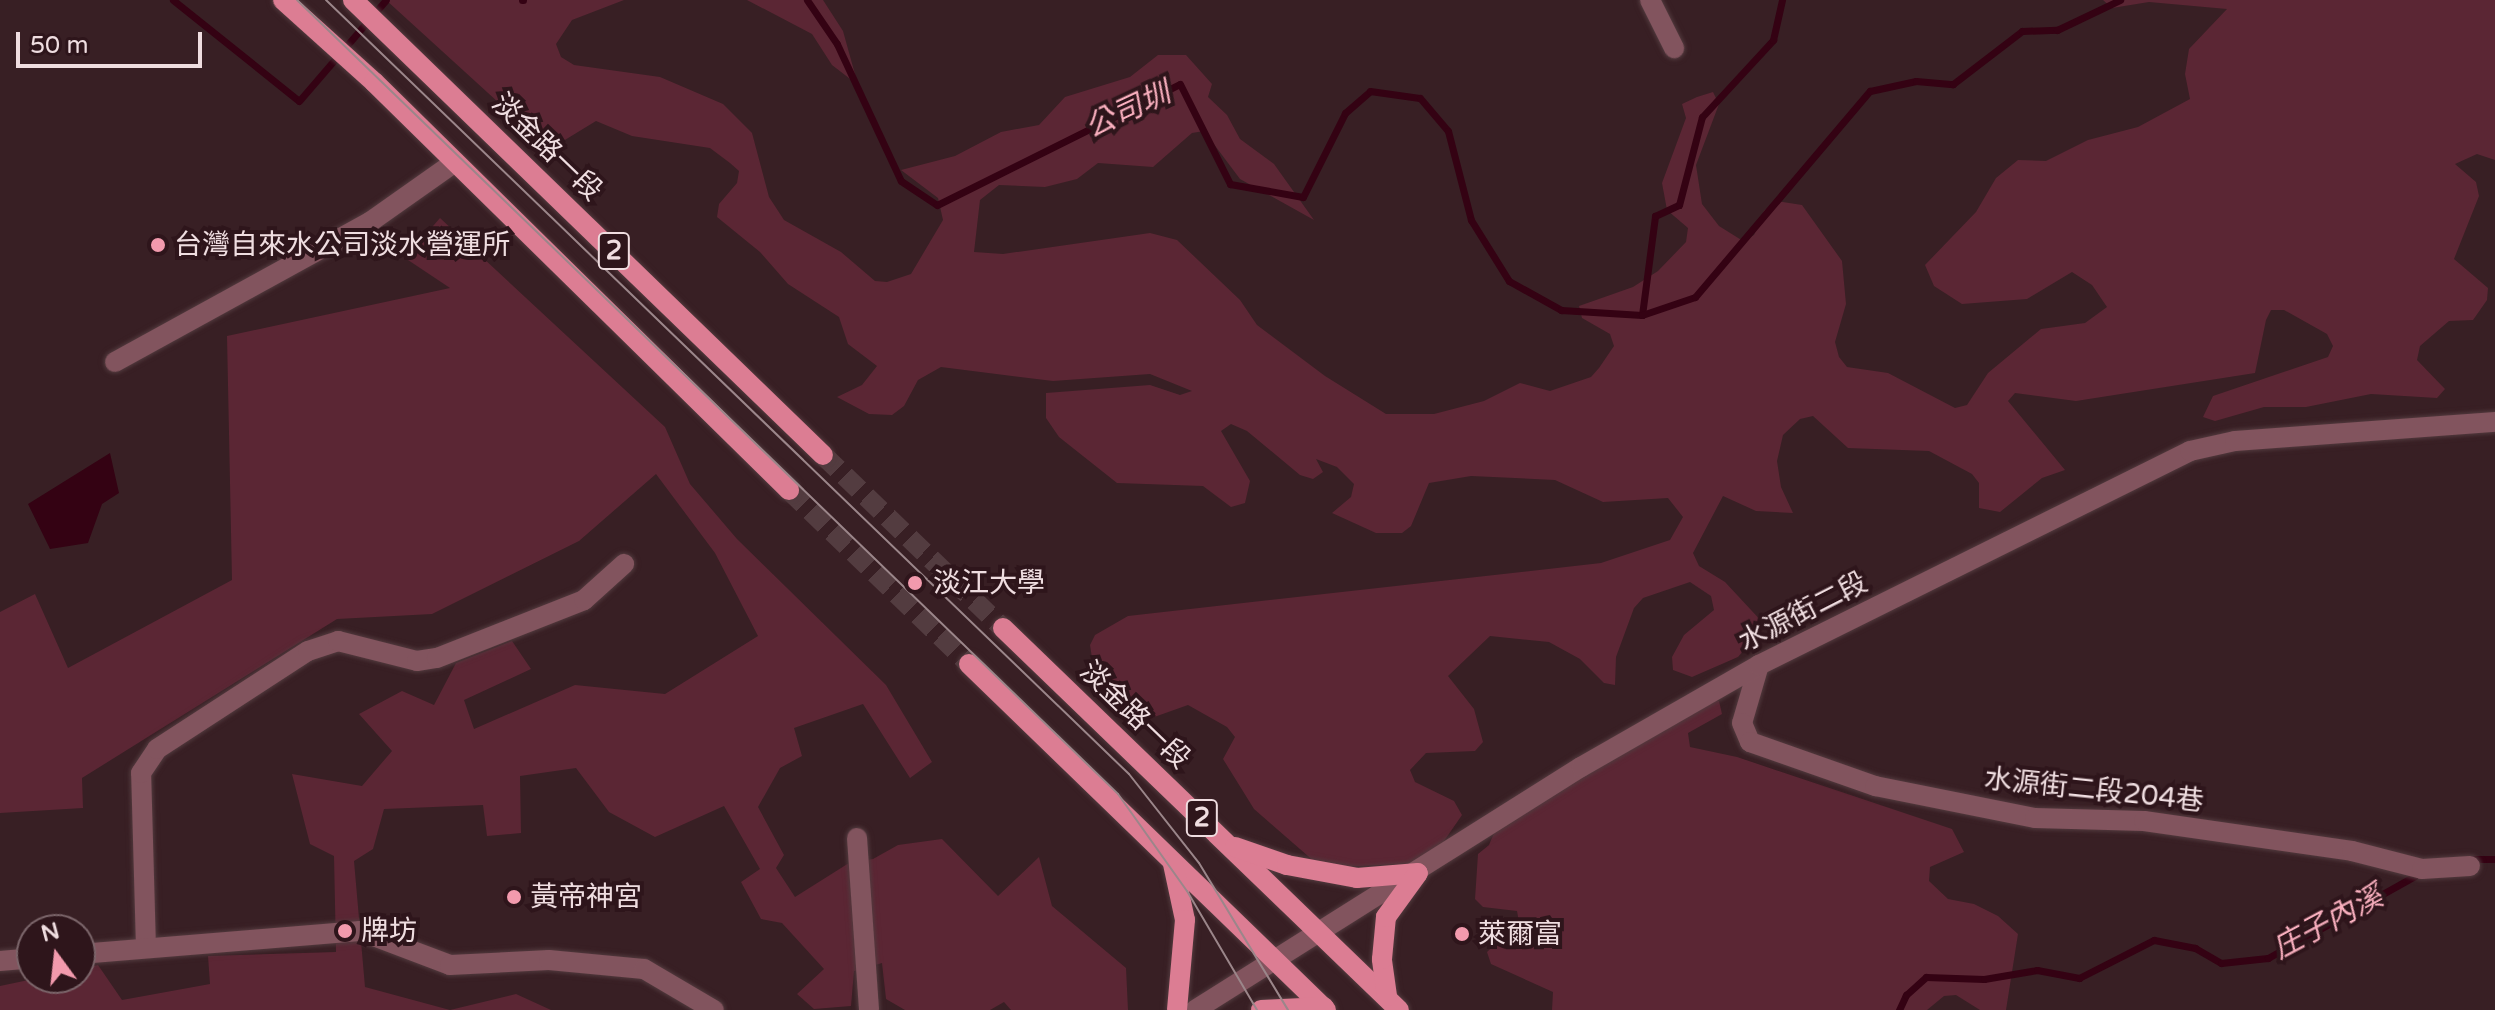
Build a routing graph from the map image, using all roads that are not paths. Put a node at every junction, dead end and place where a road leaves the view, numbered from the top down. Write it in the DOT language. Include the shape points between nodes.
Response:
graph roads {
  1 [pos="283,0"];
  2 [pos="353,0"];
  3 [pos="1650,0"];
  4 [pos="1674,48"];
  5 [pos="455,162"];
  6 [pos="115,362"];
  7 [pos="2495,422"];
  8 [pos="823,455"];
  9 [pos="789,490"];
  10 [pos="624,564"];
  11 [pos="1003,628"];
  12 [pos="969,664"];
  13 [pos="1759,665"];
  14 [pos="857,838"];
  15 [pos="1230,846"];
  16 [pos="1173,864"];
  17 [pos="2470,866"];
  18 [pos="1418,873"];
  19 [pos="1320,935"];
  20 [pos="146,948"];
  21 [pos="96,953"];
  22 [pos="1273,962"];
  23 [pos="1393,1003"];
  24 [pos="1325,1009"];
  25 [pos="714,1010"];
  26 [pos="869,1010"];
  27 [pos="1177,1010"];
  28 [pos="1195,1010"];
  29 [pos="1261,1010"];
  1 -- 5 [label="main road, 2"];
  2 -- 8 [label="main road, 淡金路一段 / 2"];
  3 -- 4 [label="street"];
  5 -- 6 [label="street" via="370,222"];
  5 -- 9 [label="main road, 2"];
  7 -- 13 [label="street, 水源街二段" via="2235,441 2190,451"];
  10 -- 20 [label="street" via="584,600 437,658 417,661 338,641 308,651 157,749 141,773"];
  11 -- 15 [label="main road, 淡金路一段 / 2"];
  12 -- 16 [label="main road, 2"];
  13 -- 17 [label="street, 水源街二段204巷" via="1742,723 1750,742 1875,786 2035,818 2144,821 2352,851 2422,869"];
  13 -- 18 [label="street, 水源街二段" via="1581,767"];
  14 -- 26 [label="street"];
  15 -- 18 [label="main road" via="1287,865 1357,878"];
  15 -- 19 [label="main road, 淡金路一段 / 2"];
  16 -- 22 [label="main road, 2"];
  16 -- 27 [label="main road" via="1185,920"];
  18 -- 19 [label="street, 水源街二段"];
  18 -- 23 [label="main road" via="1386,917 1382,959"];
  19 -- 22 [label="street, 水源街二段"];
  19 -- 23 [label="main road, 淡金路一段 / 2"];
  20 -- 21 [label="street"];
  20 -- 25 [label="street" via="360,931 450,965 549,960 644,969"];
  22 -- 24 [label="main road, 2"];
  22 -- 28 [label="street, 水源街二段"];
  24 -- 29 [label="main road"];
}
